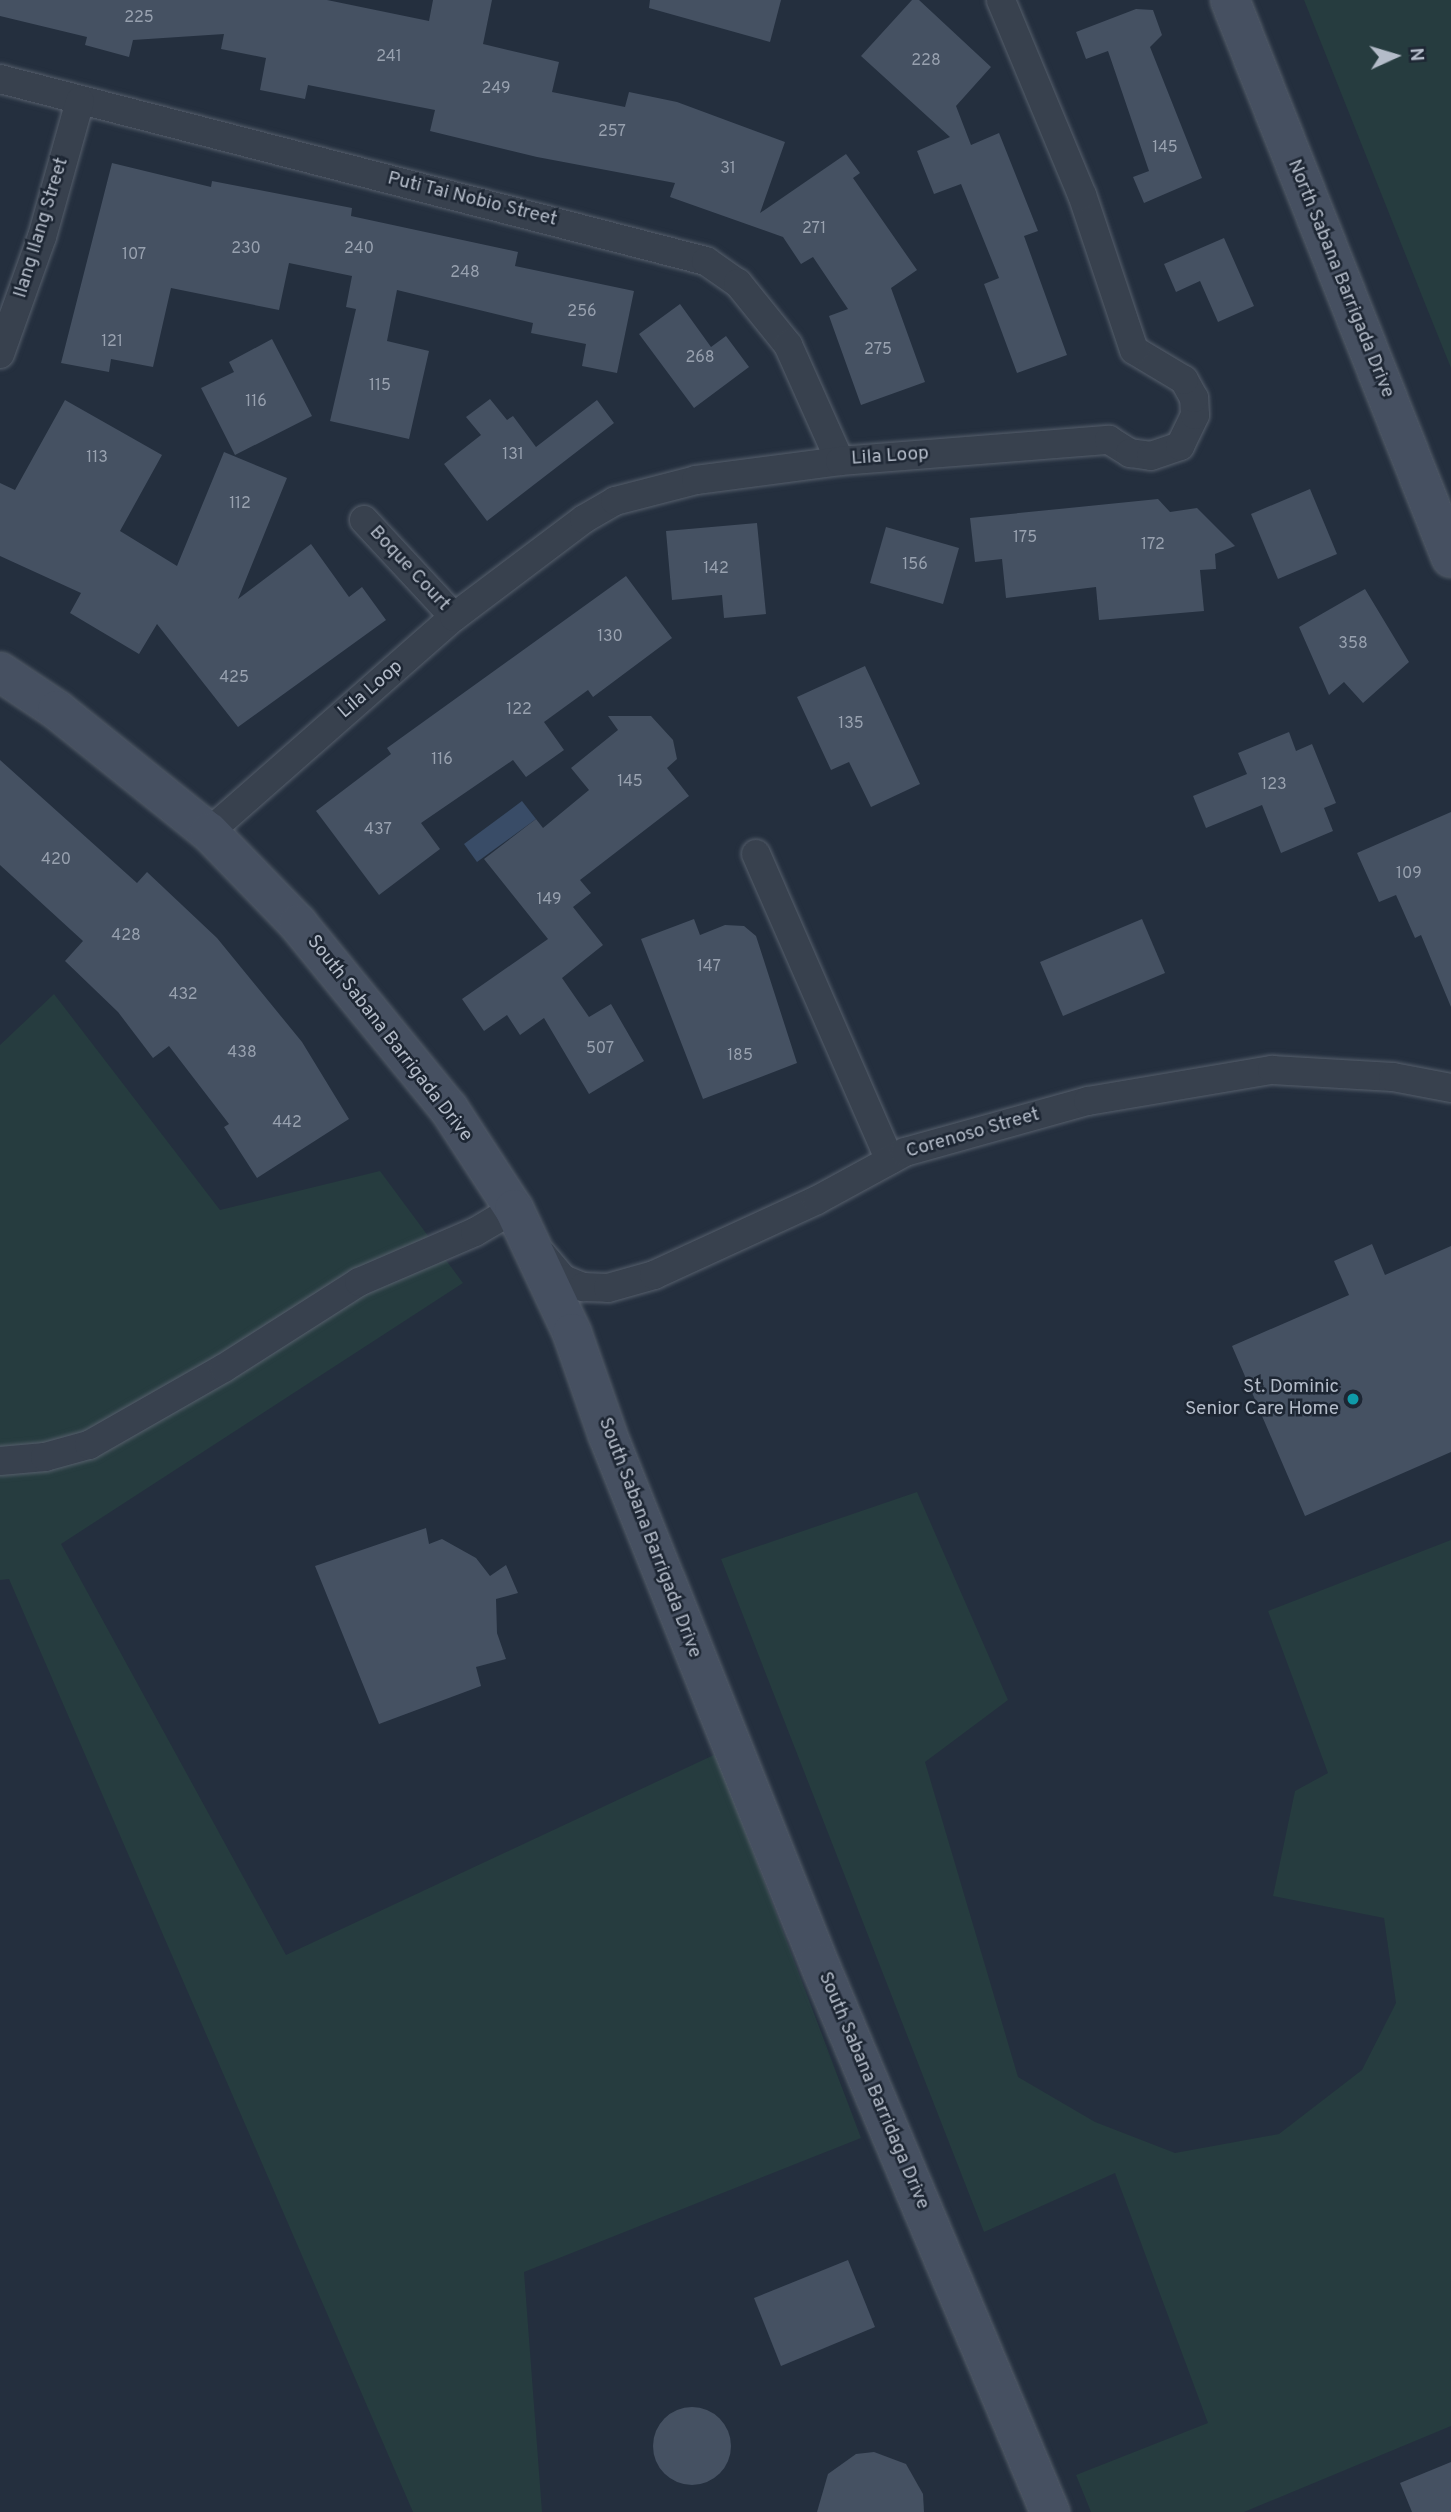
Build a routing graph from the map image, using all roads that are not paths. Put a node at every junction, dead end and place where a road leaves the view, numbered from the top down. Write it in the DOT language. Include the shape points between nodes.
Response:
graph roads {
  1 [pos="1001,0"];
  2 [pos="1230,0"];
  3 [pos="0,79"];
  4 [pos="80,102"];
  5 [pos="0,354"];
  6 [pos="840,461"];
  7 [pos="364,520"];
  8 [pos="1451,558"];
  9 [pos="454,617"];
  10 [pos="0,672"];
  11 [pos="209,832"];
  12 [pos="756,854"];
  13 [pos="1451,1088"];
  14 [pos="890,1160"];
  15 [pos="514,1209"];
  16 [pos="536,1247"];
  17 [pos="0,1461"];
  18 [pos="700,1668"];
  19 [pos="1050,2512"];
  1 -- 6 [label="street, Lila Loop" via="1082,195 1134,351 1189,386 1194,398 1191,428 1180,446 1151,456 1130,453 1109,440"];
  2 -- 8 [label="main road, North Sabana Barrigada Drive"];
  3 -- 4 [label="street, Puti Tai Nobio Street"];
  4 -- 5 [label="street, Ilang Ilang Street" via="42,237"];
  4 -- 6 [label="street, Puti Tai Nobio Street" via="706,261 738,283 788,345"];
  6 -- 9 [label="street, Lila Loop" via="696,480 615,501 584,519"];
  7 -- 9 [label="street, Boque Court"];
  9 -- 11 [label="street, Lila Loop"];
  10 -- 11 [label="main road, South Sabana Barrigada Drive" via="57,710"];
  11 -- 15 [label="main road, South Sabana Barrigada Drive" via="298,923 441,1098"];
  12 -- 14 [label="street"];
  13 -- 14 [label="street, Corenoso Street" via="1393,1076 1272,1070 1088,1101"];
  14 -- 16 [label="street, Corenoso Street" via="817,1200 654,1275 608,1288 583,1287 563,1279"];
  15 -- 16 [label="main road, South Sabana Barrigada Drive"];
  15 -- 17 [label="street" via="475,1232 359,1282 224,1368 89,1445 46,1457"];
  16 -- 18 [label="main road, South Sabana Barrigada Drive"];
  18 -- 19 [label="main road, South Sabana Barridaga Drive"];
}
